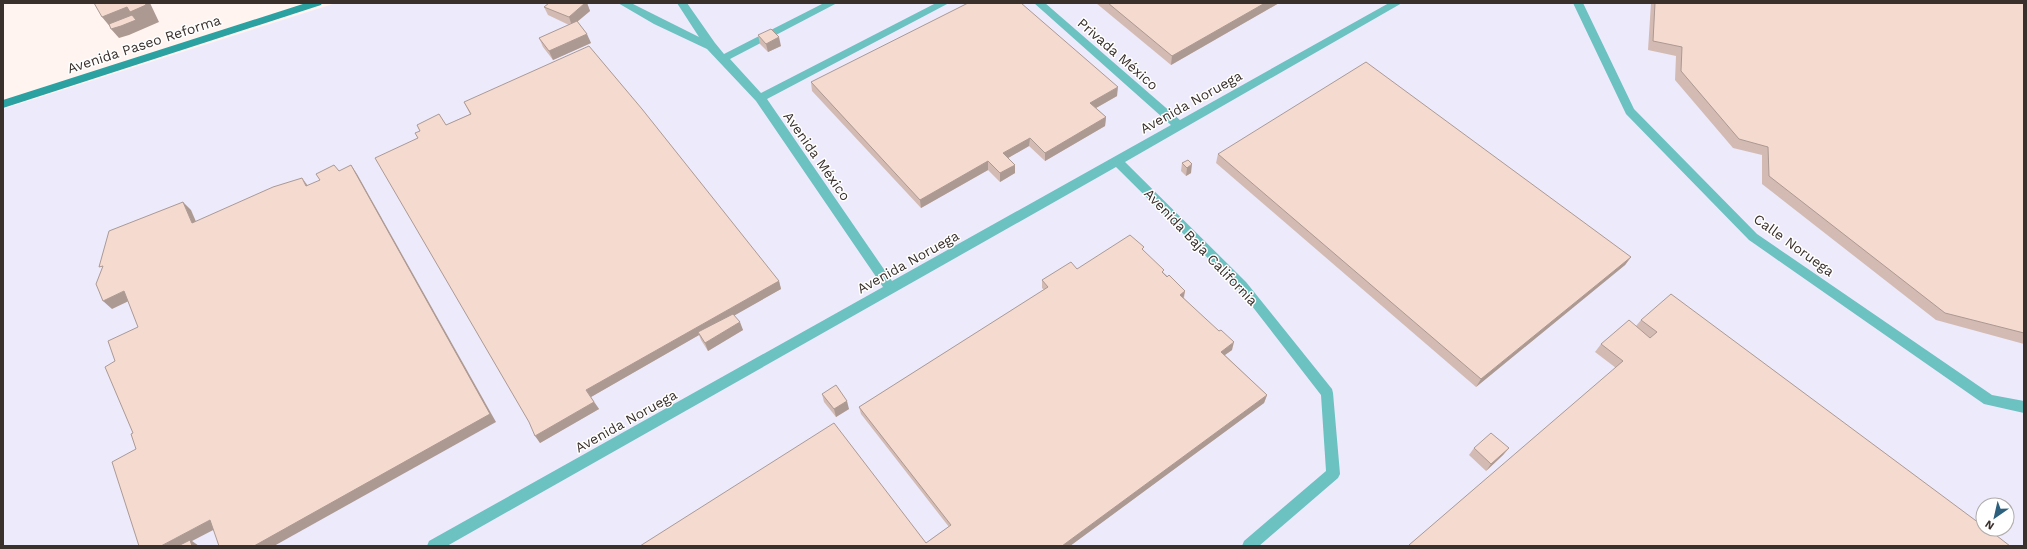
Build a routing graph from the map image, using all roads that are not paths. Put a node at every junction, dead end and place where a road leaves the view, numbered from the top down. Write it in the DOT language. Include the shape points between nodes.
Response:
graph roads {
  1 [pos="317,3"];
  2 [pos="623,3"];
  3 [pos="682,3"];
  4 [pos="832,3"];
  5 [pos="944,3"];
  6 [pos="1039,3"];
  7 [pos="1397,3"];
  8 [pos="1578,3"];
  9 [pos="712,46"];
  10 [pos="724,58"];
  11 [pos="760,98"];
  12 [pos="3,104"];
  13 [pos="1179,126"];
  14 [pos="1117,161"];
  15 [pos="891,288"];
  16 [pos="2024,407"];
  17 [pos="434,546"];
  18 [pos="1251,546"];
  1 -- 12 [label="main road, Avenida Paseo Reforma"];
  2 -- 9 [label="lane, Avenida México"];
  3 -- 9 [label="lane, Avenida México"];
  4 -- 10 [label="lane"];
  5 -- 11 [label="lane"];
  6 -- 13 [label="lane, Privada México"];
  7 -- 13 [label="lane, Avenida Noruega"];
  8 -- 16 [label="lane, Calle Noruega" via="1630,111 1753,237 1989,400"];
  9 -- 10 [label="lane, Avenida México"];
  10 -- 11 [label="lane, Avenida México"];
  11 -- 15 [label="lane, Avenida México"];
  13 -- 14 [label="lane, Avenida Noruega"];
  14 -- 15 [label="lane, Avenida Noruega"];
  14 -- 18 [label="lane, Avenida Baja California" via="1242,285 1327,392 1333,474"];
  15 -- 17 [label="lane, Avenida Noruega"];
}
